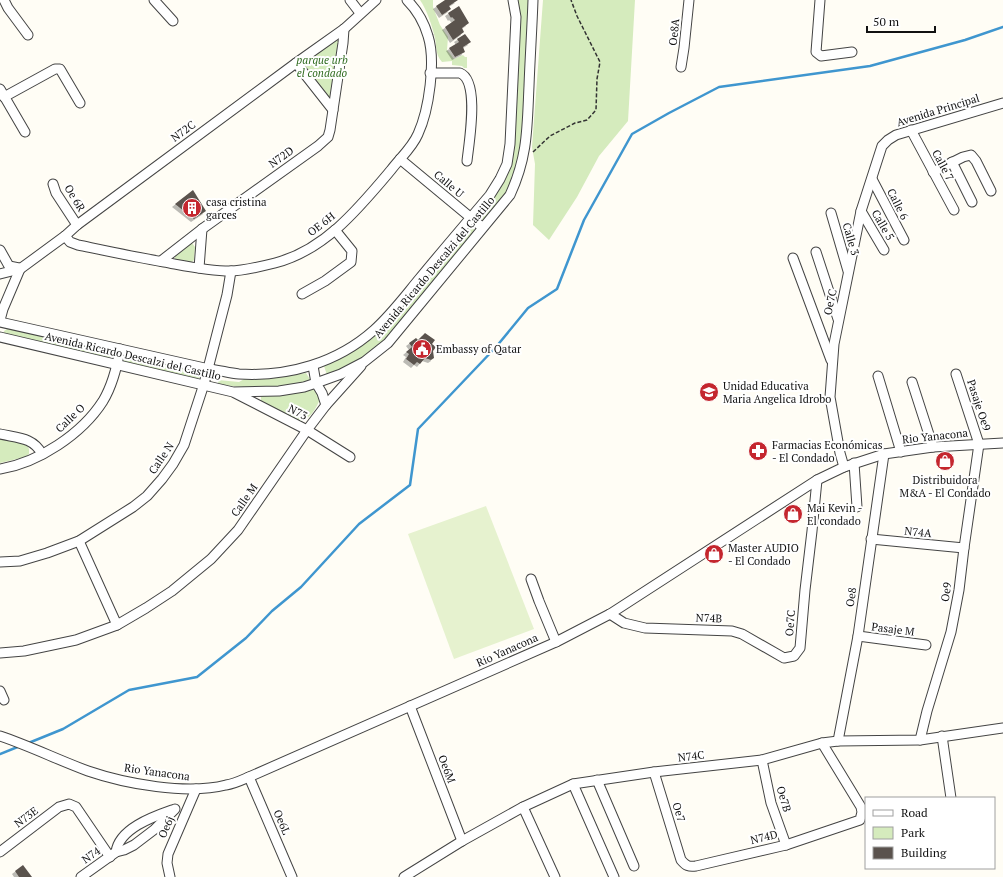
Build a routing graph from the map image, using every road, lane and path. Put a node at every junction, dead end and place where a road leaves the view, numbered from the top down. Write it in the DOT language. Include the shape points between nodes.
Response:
graph roads {
  1 [pos="4,0"];
  2 [pos="154,0"];
  3 [pos="350,0"];
  4 [pos="376,0"];
  5 [pos="407,0"];
  6 [pos="513,0"];
  7 [pos="533,0"];
  8 [pos="571,0"];
  9 [pos="689,0"];
  10 [pos="820,0"];
  11 [pos="360,14"];
  12 [pos="173,22"];
  13 [pos="344,29"];
  14 [pos="28,35"];
  15 [pos="852,52"];
  16 [pos="296,63"];
  17 [pos="681,67"];
  18 [pos="430,73"];
  19 [pos="1,92"];
  20 [pos="80,103"];
  21 [pos="1002,106"];
  22 [pos="334,110"];
  23 [pos="912,130"];
  24 [pos="25,132"];
  25 [pos="882,146"];
  26 [pos="400,159"];
  27 [pos="467,161"];
  28 [pos="523,162"];
  29 [pos="952,162"];
  30 [pos="933,172"];
  31 [pos="872,179"];
  32 [pos="53,184"];
  33 [pos="991,191"];
  34 [pos="972,202"];
  35 [pos="954,210"];
  36 [pos="861,211"];
  37 [pos="831,213"];
  38 [pos="470,218"];
  39 [pos="77,225"];
  40 [pos="482,227"];
  41 [pos="202,229"];
  42 [pos="335,230"];
  43 [pos="65,236"];
  44 [pos="904,240"];
  45 [pos="0,250"];
  46 [pos="884,250"];
  47 [pos="816,252"];
  48 [pos="793,258"];
  49 [pos="161,261"];
  50 [pos="199,268"];
  51 [pos="20,269"];
  52 [pos="232,271"];
  53 [pos="849,273"];
  54 [pos="0,274"];
  55 [pos="302,294"];
  56 [pos="838,319"];
  57 [pos="0,321"];
  58 [pos="0,337"];
  59 [pos="120,349"];
  60 [pos="832,361"];
  61 [pos="364,362"];
  62 [pos="117,365"];
  63 [pos="313,366"];
  64 [pos="209,369"];
  65 [pos="956,374"];
  66 [pos="878,376"];
  67 [pos="912,382"];
  68 [pos="316,383"];
  69 [pos="204,384"];
  70 [pos="233,392"];
  71 [pos="326,405"];
  72 [pos="307,430"];
  73 [pos="0,434"];
  74 [pos="1003,443"];
  75 [pos="979,444"];
  76 [pos="933,447"];
  77 [pos="901,452"];
  78 [pos="42,454"];
  79 [pos="884,454"];
  80 [pos="350,456"];
  81 [pos="854,463"];
  82 [pos="844,467"];
  83 [pos="0,469"];
  84 [pos="817,480"];
  85 [pos="857,507"];
  86 [pos="871,539"];
  87 [pos="79,541"];
  88 [pos="964,548"];
  89 [pos="0,562"];
  90 [pos="531,579"];
  91 [pos="610,614"];
  92 [pos="117,625"];
  93 [pos="858,636"];
  94 [pos="556,642"];
  95 [pos="926,645"];
  96 [pos="800,648"];
  97 [pos="0,653"];
  98 [pos="0,691"];
  99 [pos="4,700"];
  100 [pos="410,706"];
  101 [pos="1003,728"];
  102 [pos="0,736"];
  103 [pos="942,736"];
  104 [pos="920,740"];
  105 [pos="838,741"];
  106 [pos="822,743"];
  107 [pos="762,760"];
  108 [pos="654,772"];
  109 [pos="249,777"];
  110 [pos="597,780"];
  111 [pos="573,784"];
  112 [pos="196,789"];
  113 [pos="951,797"];
  114 [pos="189,804"];
  115 [pos="523,807"];
  116 [pos="175,809"];
  117 [pos="462,841"];
  118 [pos="786,844"];
  119 [pos="0,852"];
  120 [pos="113,854"];
  121 [pos="681,860"];
  122 [pos="634,866"];
  123 [pos="92,874"];
  124 [pos="81,877"];
  125 [pos="170,877"];
  126 [pos="292,877"];
  127 [pos="404,877"];
  128 [pos="555,877"];
  129 [pos="614,877"];
  1 -- 14 [label="street"];
  2 -- 12 [label="street"];
  3 -- 11 [label="street"];
  4 -- 11 [label="street, N72C"];
  5 -- 18 [label="street, OE 6H" via="416,10 428,37 431,51"];
  6 -- 38 [label="street, Avenida Ricardo Descalzi del Castillo" via="516,17 507,164 490,195"];
  7 -- 28 [label="street, Avenida Ricardo Descalzi del Castillo" via="527,137"];
  8 -- 28 [label="path" via="600,62 596,110 587,120 575,123 550,136"];
  9 -- 17 [label="street, Oe8A"];
  10 -- 15 [label="street" via="816,52 820,56"];
  11 -- 13 [label="street, N72C"];
  13 -- 16 [label="street, N72C"];
  13 -- 22 [label="street, N72D"];
  16 -- 22 [label="street"];
  16 -- 39 [label="street, N72C"];
  18 -- 26 [label="street, OE 6H" via="430,86 418,134 410,149"];
  18 -- 27 [label="street" via="460,73 468,80 472,108"];
  19 -- 20 [label="street" via="60,69"];
  19 -- 24 [label="street"];
  21 -- 23 [label="street, Avenida Principal"];
  22 -- 41 [label="street, N72D" via="328,137"];
  23 -- 25 [label="street, Avenida Principal" via="896,135"];
  23 -- 30 [label="street, Calle 7"];
  25 -- 31 [label="street, Oe7C"];
  26 -- 38 [label="street, Calle U"];
  26 -- 42 [label="street, OE 6H"];
  28 -- 40 [label="street, Avenida Ricardo Descalzi del Castillo" via="510,195"];
  29 -- 30 [label="street"];
  29 -- 33 [label="street" via="969,155 974,158"];
  29 -- 34 [label="street"];
  30 -- 35 [label="street, Calle 7"];
  31 -- 36 [label="street, Oe7C"];
  31 -- 44 [label="street, Calle 6"];
  32 -- 39 [label="street, Oe 6R"];
  36 -- 46 [label="street, Calle 5"];
  36 -- 53 [label="street, Oe7C"];
  37 -- 53 [label="street, Calle 3"];
  38 -- 40 [label="street, Calle U"];
  38 -- 63 [label="street, Avenida Ricardo Descalzi del Castillo" via="374,330 353,345"];
  39 -- 43 [label="street, N72C"];
  40 -- 61 [label="street, Avenida Ricardo Descalzi del Castillo" via="388,343"];
  41 -- 49 [label="street, N72D"];
  41 -- 50 [label="street"];
  42 -- 52 [label="street, OE 6H" via="305,251 275,263"];
  42 -- 55 [label="street" via="352,251 351,262"];
  43 -- 49 [label="street, OE 6H" via="70,242 78,245"];
  43 -- 51 [label="street, N72C"];
  45 -- 51 [label="street" via="9,266"];
  47 -- 56 [label="street"];
  48 -- 60 [label="street"];
  49 -- 50 [label="street, OE 6H"];
  50 -- 52 [label="street, OE 6H"];
  51 -- 54 [label="street, N72C"];
  51 -- 57 [label="street"];
  52 -- 64 [label="street, Calle N"];
  53 -- 56 [label="street, Oe7C"];
  56 -- 60 [label="street, Oe7C"];
  57 -- 59 [label="street, Avenida Ricardo Descalzi del Castillo"];
  58 -- 62 [label="street, Avenida Ricardo Descalzi del Castillo"];
  59 -- 62 [label="street, Calle O"];
  59 -- 64 [label="street, Avenida Ricardo Descalzi del Castillo"];
  60 -- 82 [label="street, Oe7C" via="830,397"];
  61 -- 68 [label="street, Avenida Ricardo Descalzi del Castillo"];
  61 -- 71 [label="street, Calle M"];
  62 -- 69 [label="street, Avenida Ricardo Descalzi del Castillo"];
  62 -- 78 [label="street, Calle O" via="102,402 86,422 68,439"];
  63 -- 64 [label="street, Avenida Ricardo Descalzi del Castillo" via="288,372 262,374 237,374"];
  63 -- 68 [label="street"];
  64 -- 69 [label="street, Calle N"];
  65 -- 75 [label="street, Pasaje Oe9"];
  66 -- 77 [label="street"];
  67 -- 76 [label="street"];
  68 -- 70 [label="street, Avenida Ricardo Descalzi del Castillo" via="279,391"];
  68 -- 71 [label="street"];
  69 -- 70 [label="street, Avenida Ricardo Descalzi del Castillo"];
  69 -- 87 [label="street, Calle N" via="184,445 162,479 133,507"];
  70 -- 72 [label="street, N73"];
  71 -- 72 [label="street, Calle M"];
  72 -- 80 [label="street, N73"];
  72 -- 92 [label="street, Calle M" via="238,530 211,559 172,591"];
  73 -- 78 [label="street" via="29,440 38,446"];
  74 -- 75 [label="street, Rio Yanacona"];
  75 -- 76 [label="street, Rio Yanacona"];
  75 -- 88 [label="street, Oe9"];
  76 -- 77 [label="street, Rio Yanacona"];
  77 -- 79 [label="street, Rio Yanacona"];
  78 -- 83 [label="street, Calle O" via="21,464"];
  79 -- 81 [label="street, Rio Yanacona"];
  79 -- 86 [label="street, Oe8"];
  81 -- 82 [label="street, Rio Yanacona"];
  81 -- 85 [label="street"];
  82 -- 84 [label="street, Rio Yanacona"];
  84 -- 91 [label="street, Rio Yanacona"];
  84 -- 96 [label="street, Oe7C"];
  86 -- 88 [label="street, N74A"];
  86 -- 93 [label="street, Oe8"];
  87 -- 89 [label="street, Calle N" via="20,561"];
  87 -- 92 [label="street"];
  88 -- 104 [label="street, Oe9" via="951,632"];
  90 -- 94 [label="street"];
  91 -- 94 [label="street, Rio Yanacona"];
  91 -- 96 [label="street, N74B" via="624,623 645,628 732,631 784,658 794,656"];
  92 -- 97 [label="street, Calle M" via="76,640 24,651"];
  93 -- 95 [label="street, Pasaje M"];
  93 -- 105 [label="street, Oe8"];
  94 -- 100 [label="street, Rio Yanacona"];
  98 -- 99 [label="street"];
  100 -- 109 [label="street, Rio Yanacona"];
  100 -- 117 [label="street, Oe6M"];
  101 -- 103 [label="street, N74C"];
  102 -- 112 [label="street, Rio Yanacona" via="89,771 138,783"];
  103 -- 104 [label="street, N74C"];
  103 -- 113 [label="street"];
  104 -- 105 [label="street, N74C"];
  105 -- 106 [label="street, N74C"];
  106 -- 107 [label="street, N74C"];
  106 -- 118 [label="street, N74D" via="861,807 862,817 859,822"];
  107 -- 108 [label="street, N74C"];
  107 -- 118 [label="street, Oe7B" via="771,803"];
  108 -- 110 [label="street, N74C"];
  108 -- 121 [label="street, Oe7"];
  109 -- 112 [label="street, Rio Yanacona" via="227,785"];
  109 -- 126 [label="street, Oe6L"];
  110 -- 111 [label="street, N74C"];
  110 -- 122 [label="street"];
  111 -- 115 [label="street, N74C"];
  111 -- 129 [label="street"];
  112 -- 114 [label="street, Oe6j"];
  114 -- 116 [label="street"];
  114 -- 125 [label="street, Oe6j" via="168,854"];
  115 -- 117 [label="street, N74C"];
  115 -- 128 [label="street"];
  116 -- 120 [label="street, N74" via="138,842"];
  116 -- 120 [label="street" via="154,816 130,830 118,842"];
  117 -- 127 [label="street, N74C"];
  118 -- 121 [label="street, N74D" via="690,867"];
  119 -- 120 [label="street, N73E" via="59,807 69,804 76,807"];
  120 -- 123 [label="street, N74"];
  123 -- 124 [label="street, N74"];
}
